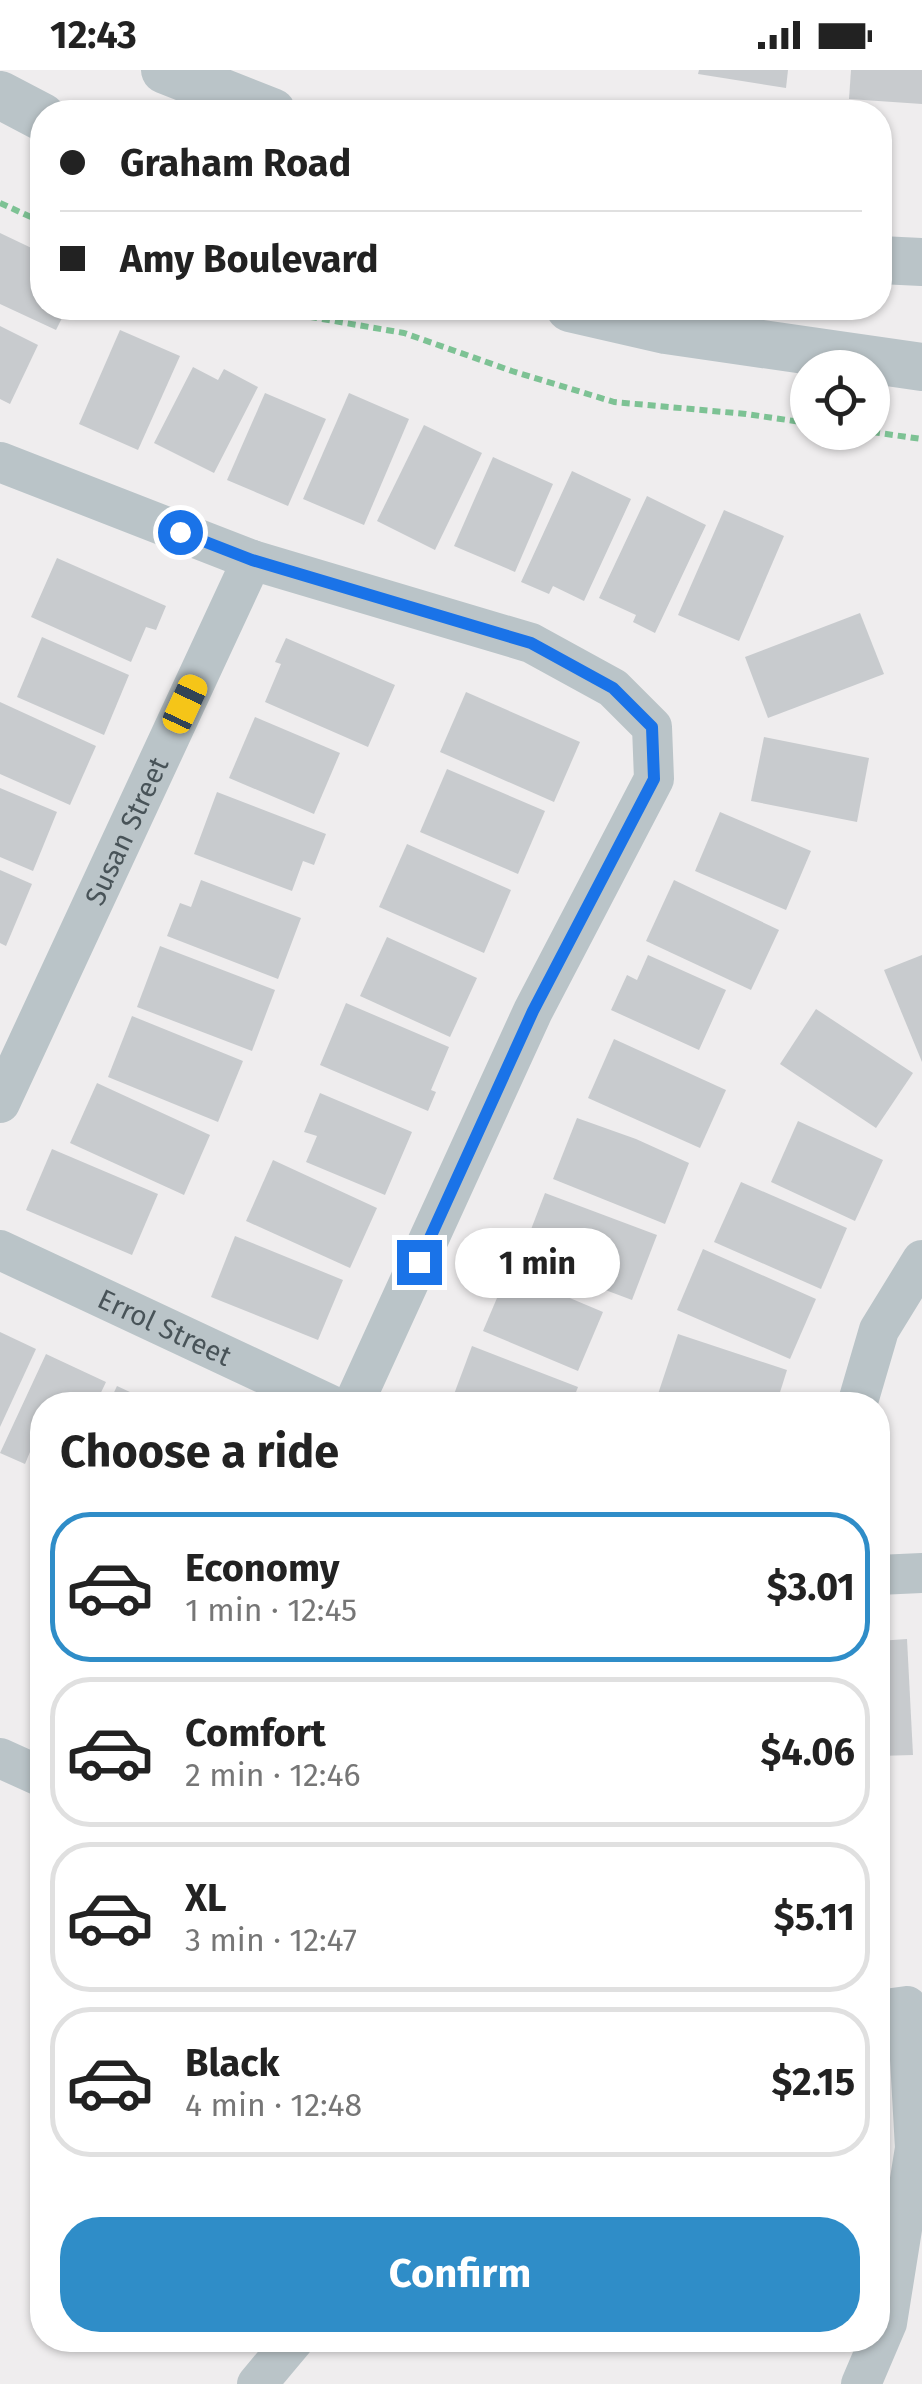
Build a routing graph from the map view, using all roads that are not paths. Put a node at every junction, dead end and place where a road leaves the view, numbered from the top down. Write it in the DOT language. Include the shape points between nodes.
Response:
graph roads {
  1 [pos="165,70"];
  2 [pos="0,94"];
  3 [pos="241,100"];
  4 [pos="30,110"];
  5 [pos="892,261"];
  6 [pos="922,262"];
  7 [pos="622,320"];
  8 [pos="922,367"];
  9 [pos="0,462"];
  10 [pos="252,560"];
  11 [pos="0,1102"];
  12 [pos="0,1250"];
  13 [pos="922,1260"];
  14 [pos="303,1392"];
  15 [pos="359,1392"];
  16 [pos="862,1392"];
  17 [pos="922,1573"];
  18 [pos="890,1574"];
  19 [pos="0,1758"];
  20 [pos="30,1772"];
  21 [pos="892,2008"];
  22 [pos="890,2305"];
  23 [pos="284,2352"];
  24 [pos="875,2352"];
  25 [pos="257,2384"];
  26 [pos="862,2384"];
  1 -- 3 [label="street"];
  2 -- 4 [label="street"];
  5 -- 6 [label="street"];
  7 -- 8 [label="street"];
  9 -- 10 [label="street"];
  10 -- 11 [label="street, Susan Street"];
  10 -- 15 [label="street" via="531,643 613,688 652,727 654,779 533,1011"];
  12 -- 14 [label="street, Errol Street"];
  13 -- 16 [label="street" via="879,1330"];
  17 -- 18 [label="street"];
  19 -- 20 [label="street"];
  21 -- 22 [label="street" via="915,2148"];
  23 -- 25 [label="street"];
  24 -- 26 [label="street"];
}
